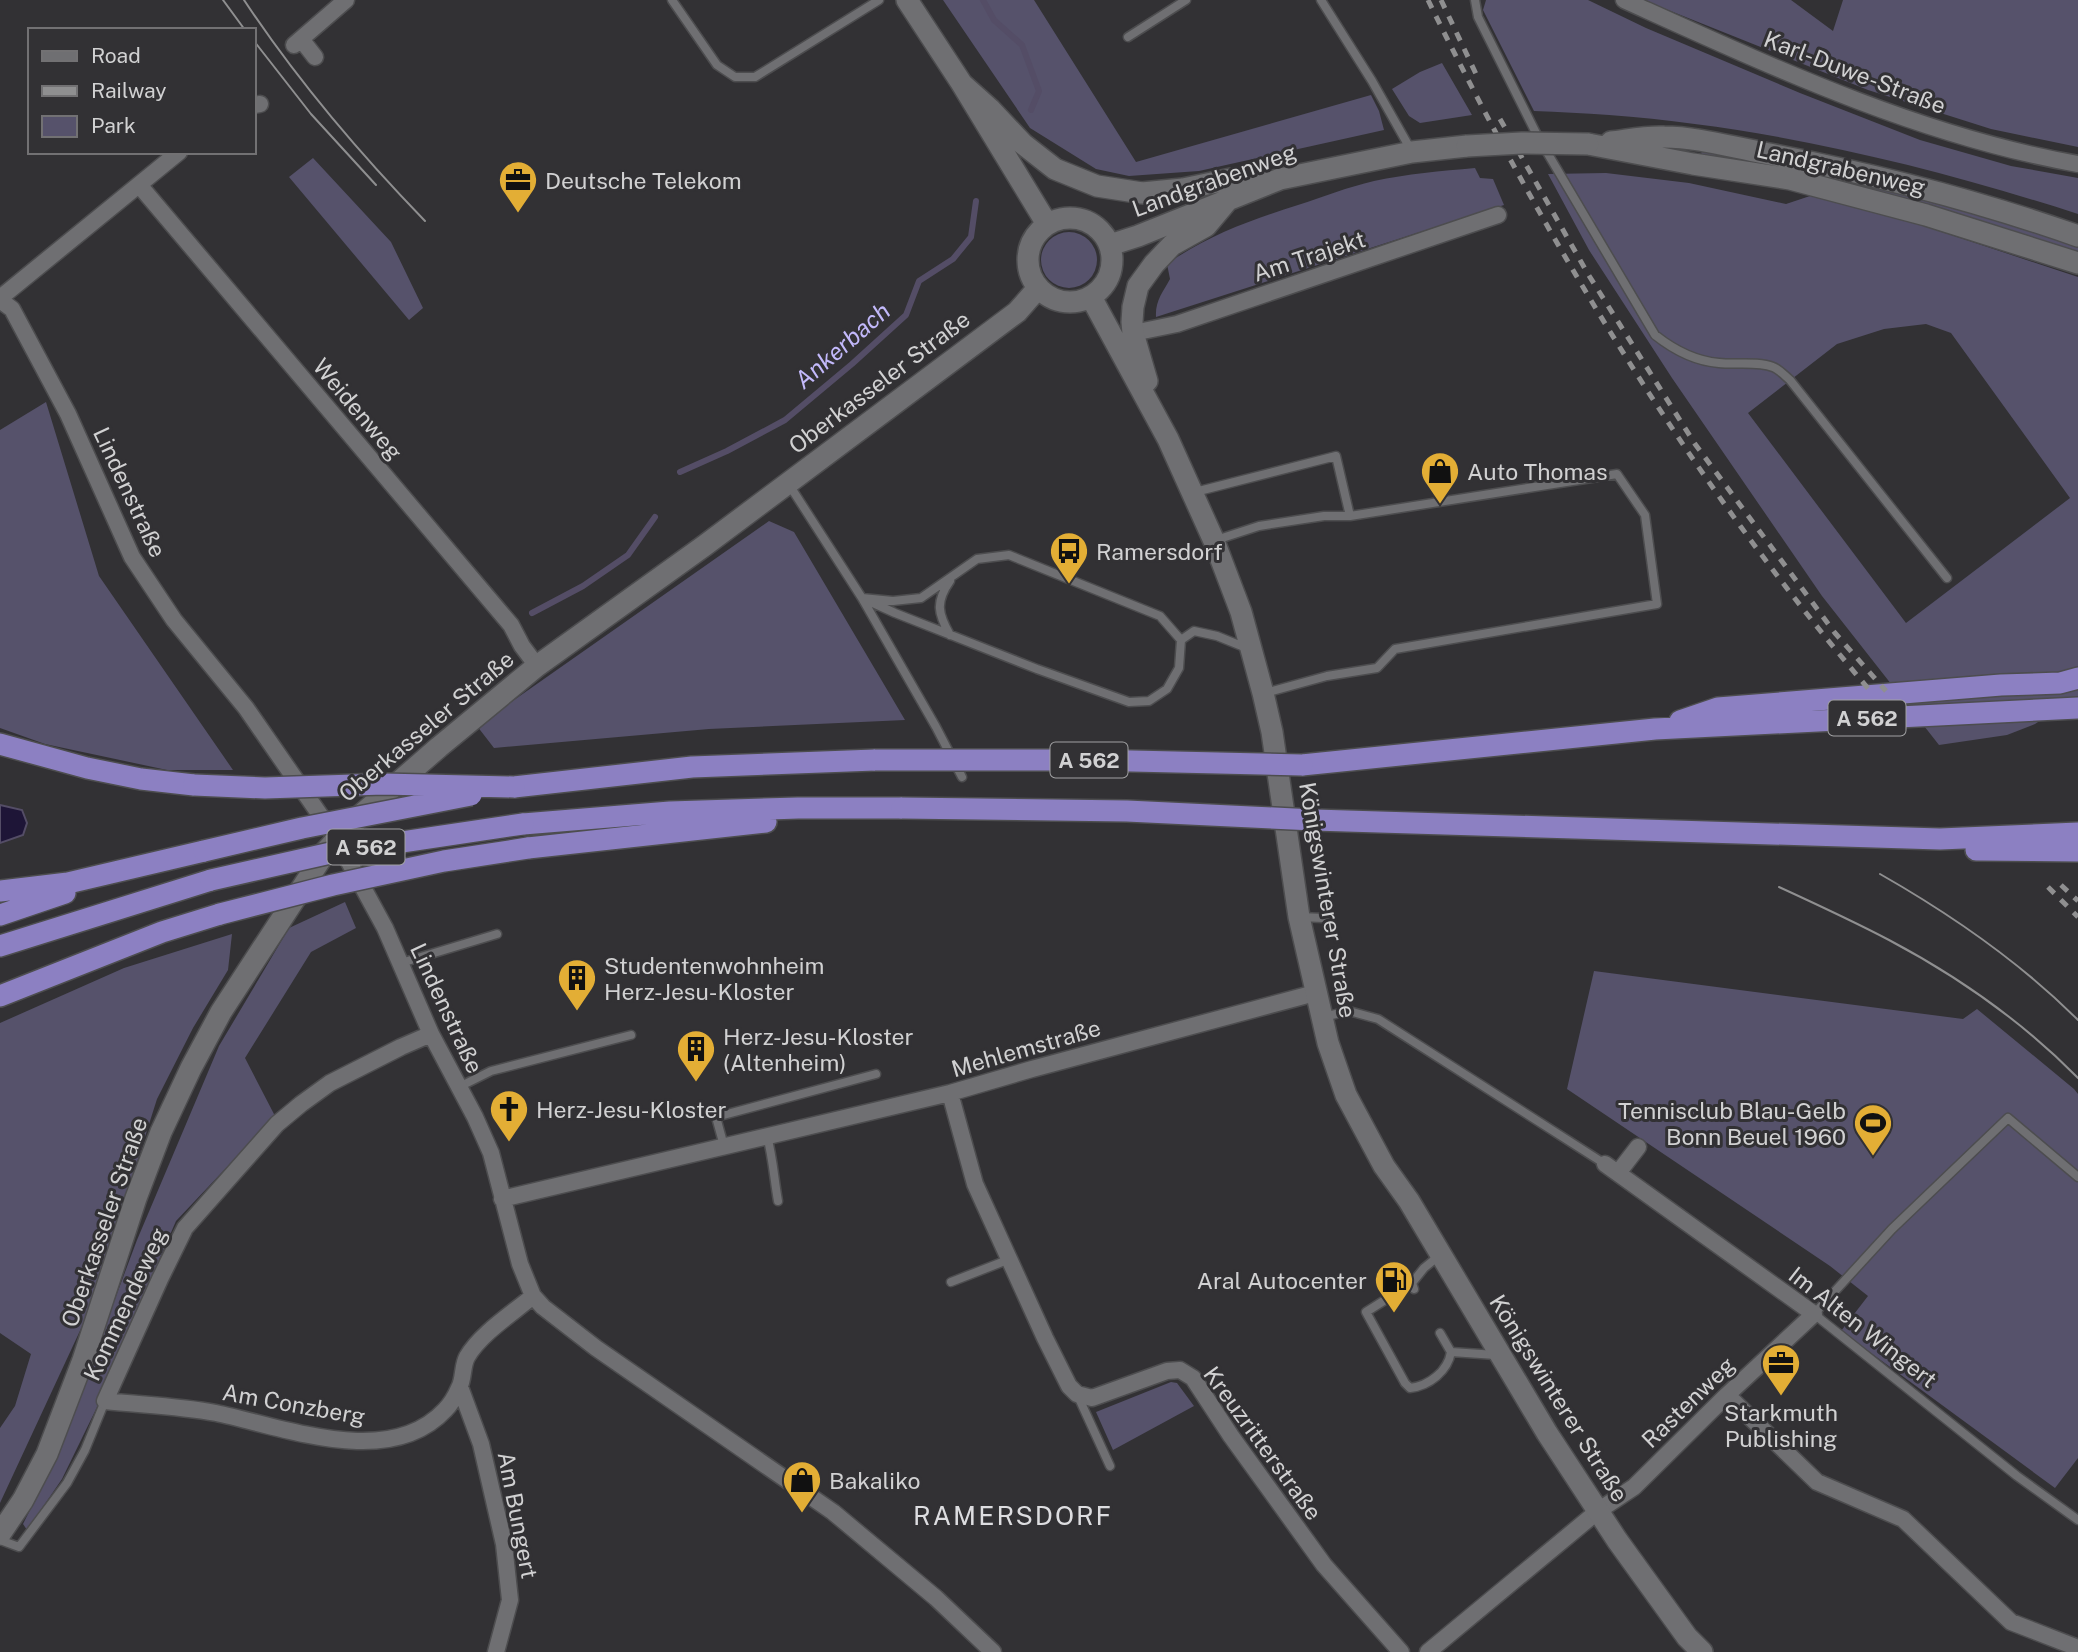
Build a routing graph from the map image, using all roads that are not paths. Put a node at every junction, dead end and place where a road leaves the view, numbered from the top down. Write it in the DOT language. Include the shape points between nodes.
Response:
graph roads {
  1 [pos="346,0"];
  2 [pos="672,0"];
  3 [pos="879,0"];
  4 [pos="907,0"];
  5 [pos="1186,0"];
  6 [pos="1321,0"];
  7 [pos="1475,0"];
  8 [pos="1624,0"];
  9 [pos="1128,37"];
  10 [pos="315,57"];
  11 [pos="962,84"];
  12 [pos="1588,144"];
  13 [pos="1412,152"];
  14 [pos="177,154"];
  15 [pos="2078,164"];
  16 [pos="1280,179"];
  17 [pos="139,186"];
  18 [pos="1230,198"];
  19 [pos="1498,215"];
  20 [pos="1046,224"];
  21 [pos="2078,236"];
  22 [pos="1110,245"];
  23 [pos="2078,263"];
  24 [pos="1038,288"];
  25 [pos="1091,297"];
  26 [pos="0,299"];
  27 [pos="1133,333"];
  28 [pos="1160,424"];
  29 [pos="788,483"];
  30 [pos="1191,492"];
  31 [pos="1350,516"];
  32 [pos="1213,541"];
  33 [pos="955,573"];
  34 [pos="1947,578"];
  35 [pos="862,598"];
  36 [pos="950,635"];
  37 [pos="1181,640"];
  38 [pos="1251,650"];
  39 [pos="537,666"];
  40 [pos="2078,678"];
  41 [pos="1264,693"];
  42 [pos="2078,708"];
  43 [pos="1655,729"];
  44 [pos="0,744"];
  45 [pos="962,777"];
  46 [pos="514,787"];
  47 [pos="902,808"];
  48 [pos="2078,833"];
  49 [pos="1800,835"];
  50 [pos="336,838"];
  51 [pos="2078,851"];
  52 [pos="126,870"];
  53 [pos="0,891"];
  54 [pos="0,915"];
  55 [pos="1299,917"];
  56 [pos="1330,923"];
  57 [pos="497,933"];
  58 [pos="0,946"];
  59 [pos="401,963"];
  60 [pos="1315,993"];
  61 [pos="0,996"];
  62 [pos="1321,1017"];
  63 [pos="431,1034"];
  64 [pos="631,1035"];
  65 [pos="876,1074"];
  66 [pos="459,1087"];
  67 [pos="950,1093"];
  68 [pos="767,1136"];
  69 [pos="724,1146"];
  70 [pos="1638,1147"];
  71 [pos="1612,1169"];
  72 [pos="2078,1177"];
  73 [pos="502,1199"];
  74 [pos="778,1201"];
  75 [pos="1440,1255"];
  76 [pos="1010,1259"];
  77 [pos="951,1282"];
  78 [pos="533,1296"];
  79 [pos="1814,1314"];
  80 [pos="1440,1333"];
  81 [pos="1451,1352"];
  82 [pos="1500,1355"];
  83 [pos="460,1387"];
  84 [pos="1077,1394"];
  85 [pos="1727,1395"];
  86 [pos="105,1401"];
  87 [pos="1110,1465"];
  88 [pos="1598,1511"];
  89 [pos="2078,1520"];
  90 [pos="0,1534"];
  91 [pos="0,1540"];
  92 [pos="2078,1648"];
  93 [pos="496,1652"];
  94 [pos="993,1652"];
  95 [pos="1401,1652"];
  96 [pos="1428,1652"];
  97 [pos="1702,1652"];
  1 -- 10 [label="street" via="298,42"];
  2 -- 3 [label="lane" via="717,65 735,77 755,77"];
  4 -- 11 [label="main road"];
  5 -- 9 [label="lane"];
  6 -- 13 [label="lane"];
  7 -- 34 [label="lane" via="1478,17 1538,137 1655,335 1696,359 1775,367"];
  8 -- 15 [label="street, Karl-Duwe-Straße" via="1802,79 1894,113 1969,138"];
  11 -- 16 [label="main road" via="1055,169 1097,186 1142,193 1231,179"];
  11 -- 20 [label="main road"];
  12 -- 13 [label="main road, Landgrabenweg, bridge" via="1522,143"];
  12 -- 21 [label="main road, Landgrabenweg" via="1663,137 1793,159 1930,191"];
  12 -- 23 [label="main road, Landgrabenweg" via="1790,179 1926,215"];
  13 -- 16 [label="main road, Landgrabenweg"];
  14 -- 17 [label="street"];
  16 -- 18 [label="main road, Landgrabenweg"];
  17 -- 26 [label="street"];
  17 -- 39 [label="street, Weidenweg" via="511,625"];
  18 -- 22 [label="main road, Landgrabenweg"];
  18 -- 27 [label="main road" via="1206,226 1172,246 1138,286"];
  19 -- 27 [label="street, Am Trajekt" via="1177,324"];
  20 -- 22 [label="main road" via="1078,218 1097,227"];
  20 -- 24 [label="main road" via="1033,239 1027,259"];
  22 -- 25 [label="main road" via="1110,274"];
  24 -- 25 [label="main road" via="1063,302"];
  24 -- 29 [label="main road, Oberkasseler Straße" via="1017,312"];
  25 -- 28 [label="main road, Königswinterer Straße"];
  26 -- 50 [label="street, Lindenstraße" via="12,309 68,414 132,557 174,620 246,708"];
  27 -- 28 [label="main road"];
  28 -- 30 [label="main road, Königswinterer Straße"];
  29 -- 35 [label="lane"];
  29 -- 39 [label="main road, Oberkasseler Straße"];
  30 -- 31 [label="lane" via="1336,456"];
  30 -- 32 [label="main road, Königswinterer Straße"];
  31 -- 32 [label="lane" via="1259,526"];
  31 -- 41 [label="lane" via="1617,474 1645,516 1657,604 1395,649 1377,668"];
  32 -- 38 [label="main road, Königswinterer Straße"];
  33 -- 35 [label="lane" via="921,598"];
  33 -- 36 [label="lane" via="939,604 940,618"];
  33 -- 37 [label="lane" via="977,559 1009,555 1160,616"];
  35 -- 36 [label="lane"];
  35 -- 45 [label="lane"];
  36 -- 37 [label="lane" via="1129,702 1149,701 1167,689 1179,668"];
  37 -- 38 [label="lane" via="1194,631"];
  38 -- 41 [label="main road, Königswinterer Straße"];
  39 -- 50 [label="main road, Oberkasseler Straße"];
  40 -- 43 [label="highway" via="2050,684 1718,708"];
  41 -- 55 [label="main road, Königswinterer Straße"];
  42 -- 43 [label="highway, A 562"];
  43 -- 46 [label="highway, A 562, bridge" via="1302,765 875,760 692,767"];
  44 -- 46 [label="highway, bridge" via="87,768 194,785"];
  46 -- 52 [label="highway, A 562, bridge" via="302,828"];
  47 -- 49 [label="highway, A 562, bridge" via="1127,811"];
  47 -- 58 [label="highway, A 562, bridge" via="670,812 523,824 335,852 211,880"];
  47 -- 61 [label="highway, bridge" via="444,861 220,914"];
  48 -- 49 [label="highway, A 562" via="1940,839"];
  49 -- 51 [label="highway" via="1987,851"];
  50 -- 59 [label="street, Lindenstraße"];
  50 -- 90 [label="main road, Oberkasseler Straße" via="221,1012 191,1068 136,1198 47,1454"];
  52 -- 53 [label="highway"];
  52 -- 54 [label="highway"];
  55 -- 56 [label="lane" via="1323,918"];
  55 -- 60 [label="main road, Königswinterer Straße"];
  57 -- 59 [label="lane"];
  59 -- 63 [label="street, Lindenstraße"];
  60 -- 62 [label="main road, Königswinterer Straße"];
  60 -- 67 [label="street, Mehlemstraße"];
  62 -- 71 [label="lane, Im Alten Wingert" via="1349,1011 1378,1019"];
  62 -- 75 [label="main road, Königswinterer Straße" via="1352,1105"];
  63 -- 66 [label="street, Lindenstraße"];
  63 -- 86 [label="street, Kommendeweg" via="330,1083 301,1104 277,1124 203,1207 185,1228"];
  64 -- 66 [label="lane" via="491,1071"];
  65 -- 69 [label="lane" via="716,1117"];
  66 -- 73 [label="street, Lindenstraße" via="491,1153"];
  67 -- 68 [label="street, Mehlemstraße"];
  67 -- 76 [label="street" via="975,1184"];
  68 -- 69 [label="street, Mehlemstraße"];
  68 -- 74 [label="lane"];
  69 -- 73 [label="street, Mehlemstraße"];
  70 -- 71 [label="street"];
  71 -- 79 [label="street, Im Alten Wingert"];
  72 -- 79 [label="lane" via="2008,1118 1892,1229"];
  73 -- 78 [label="street, Lindenstraße"];
  75 -- 81 [label="lane" via="1424,1268 1413,1286 1366,1312 1410,1388 1441,1373"];
  75 -- 82 [label="main road, Königswinterer Straße"];
  76 -- 77 [label="lane"];
  76 -- 84 [label="street" via="1054,1356"];
  78 -- 83 [label="street, Am Conzberg" via="481,1340 466,1359"];
  78 -- 94 [label="street, Lindenstraße" via="596,1348 833,1512"];
  79 -- 85 [label="street, Rastenweg"];
  79 -- 89 [label="lane, Im Alten Wingert"];
  80 -- 81 [label="lane"];
  81 -- 82 [label="lane"];
  82 -- 88 [label="main road, Königswinterer Straße"];
  83 -- 86 [label="street, Am Conzberg" via="445,1410 420,1430 371,1441 301,1433 180,1407"];
  83 -- 93 [label="street, Am Bungert" via="481,1444 504,1544 510,1600"];
  84 -- 87 [label="lane"];
  84 -- 95 [label="street, Kreuzritterstraße" via="1092,1398 1167,1371 1180,1370 1193,1378 1324,1565"];
  85 -- 88 [label="street, Rastenweg" via="1634,1486"];
  85 -- 92 [label="street" via="1817,1482 1903,1519 2011,1622"];
  86 -- 91 [label="lane, Kommendeweg" via="67,1483 19,1547"];
  88 -- 96 [label="street, Rastenweg"];
  88 -- 97 [label="main road, Königswinterer Straße"];
}
